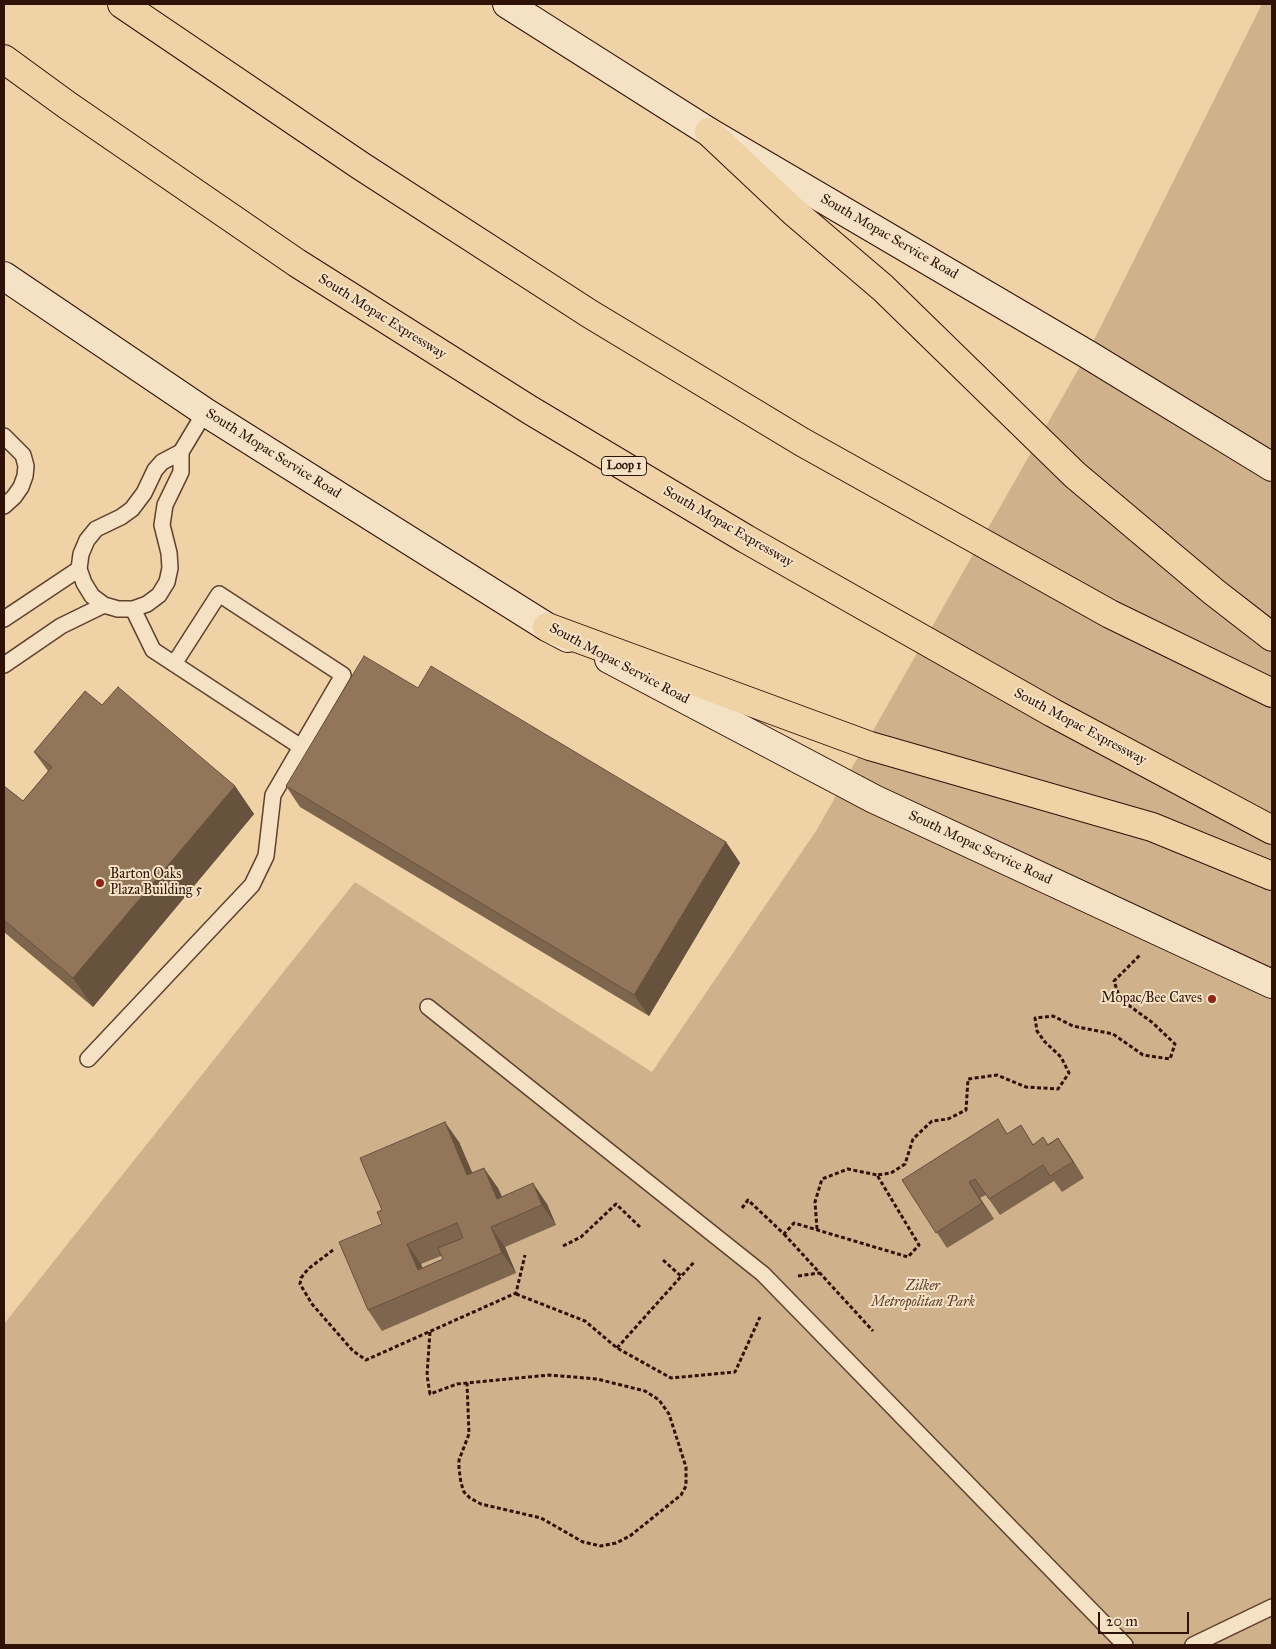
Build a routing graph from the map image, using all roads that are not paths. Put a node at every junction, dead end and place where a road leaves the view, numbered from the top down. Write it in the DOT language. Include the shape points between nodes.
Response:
graph roads {
  1 [pos="122,4"];
  2 [pos="507,4"];
  3 [pos="4,58"];
  4 [pos="709,132"];
  5 [pos="4,276"];
  6 [pos="205,412"];
  7 [pos="4,436"];
  8 [pos="181,452"];
  9 [pos="1272,467"];
  10 [pos="4,506"];
  11 [pos="80,569"];
  12 [pos="104,605"];
  13 [pos="133,609"];
  14 [pos="4,619"];
  15 [pos="547,627"];
  16 [pos="1272,637"];
  17 [pos="174,664"];
  18 [pos="4,665"];
  19 [pos="1272,693"];
  20 [pos="301,747"];
  21 [pos="1272,830"];
  22 [pos="1272,876"];
  23 [pos="1272,984"];
  24 [pos="428,1007"];
  25 [pos="88,1058"];
  26 [pos="1272,1607"];
  27 [pos="1125,1645"];
  28 [pos="1193,1645"];
  1 -- 19 [label="highway" via="361,166 541,282 802,442 1110,614"];
  2 -- 4 [label="main road, South Mopac Service Road"];
  3 -- 21 [label="highway, South Mopac Expressway / Loop 1" via="297,264 530,410 746,539 1036,704"];
  4 -- 9 [label="main road, South Mopac Service Road" via="1071,344"];
  4 -- 16 [label="highway" via="794,212 884,288 1075,475"];
  5 -- 6 [label="main road, South Mopac Service Road"];
  6 -- 8 [label="lane"];
  6 -- 15 [label="main road, South Mopac Service Road"];
  7 -- 10 [label="lane" via="23,455 26,466 21,487"];
  8 -- 11 [label="lane" via="162,462 155,470 132,509 96,529 81,554"];
  8 -- 13 [label="lane" via="181,472 165,505 162,525 170,560 167,582 147,604"];
  11 -- 12 [label="lane" via="92,596"];
  11 -- 14 [label="lane"];
  12 -- 13 [label="lane"];
  12 -- 18 [label="lane" via="61,626"];
  13 -- 17 [label="lane" via="153,650"];
  15 -- 22 [label="highway" via="870,746 1152,826"];
  15 -- 23 [label="main road, South Mopac Service Road" via="874,798"];
  17 -- 20 [label="lane"];
  17 -- 20 [label="lane" via="219,594 344,675"];
  20 -- 25 [label="lane" via="273,796 266,856 252,885"];
  24 -- 27 [label="lane" via="763,1274"];
  26 -- 28 [label="lane"];
}
